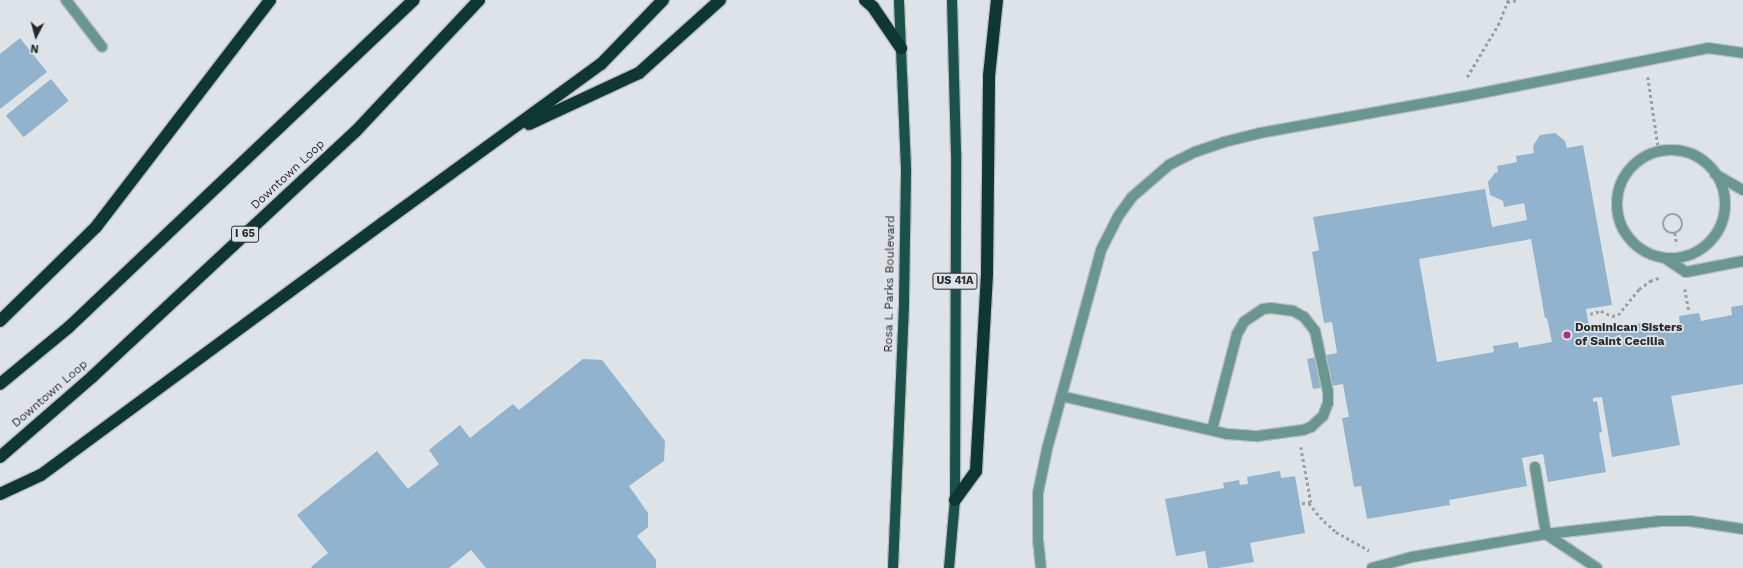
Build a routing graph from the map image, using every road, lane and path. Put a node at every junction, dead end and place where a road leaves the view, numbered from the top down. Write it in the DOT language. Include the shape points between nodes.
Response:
graph roads {
  1 [pos="66,0"];
  2 [pos="270,0"];
  3 [pos="414,0"];
  4 [pos="479,0"];
  5 [pos="663,0"];
  6 [pos="720,0"];
  7 [pos="865,0"];
  8 [pos="899,0"];
  9 [pos="952,0"];
  10 [pos="997,0"];
  11 [pos="1518,0"];
  12 [pos="1507,1"];
  13 [pos="102,47"];
  14 [pos="901,48"];
  15 [pos="1743,53"];
  16 [pos="1646,61"];
  17 [pos="1454,98"];
  18 [pos="503,137"];
  19 [pos="1659,152"];
  20 [pos="1714,173"];
  21 [pos="1743,190"];
  22 [pos="1678,232"];
  23 [pos="1665,258"];
  24 [pos="1743,261"];
  25 [pos="1663,277"];
  26 [pos="1590,314"];
  27 [pos="0,321"];
  28 [pos="0,384"];
  29 [pos="1061,396"];
  30 [pos="1212,430"];
  31 [pos="1298,431"];
  32 [pos="0,457"];
  33 [pos="1535,467"];
  34 [pos="0,494"];
  35 [pos="955,500"];
  36 [pos="1309,503"];
  37 [pos="1301,504"];
  38 [pos="1743,529"];
  39 [pos="1546,534"];
  40 [pos="1398,560"];
  41 [pos="893,568"];
  42 [pos="949,568"];
  43 [pos="1041,568"];
  44 [pos="1372,568"];
  45 [pos="1597,568"];
  1 -- 13 [label="street"];
  2 -- 27 [label="highway" via="96,227"];
  3 -- 28 [label="highway" via="69,327"];
  4 -- 32 [label="highway, Downtown Loop / I 65" via="356,130 92,377"];
  5 -- 18 [label="highway" via="601,64"];
  6 -- 18 [label="highway" via="639,73"];
  7 -- 14 [label="highway" via="873,7"];
  8 -- 14 [label="main road, Rosa L Parks Boulevard"];
  9 -- 35 [label="main road, US 41A" via="956,153"];
  10 -- 35 [label="highway" via="989,76 987,273 976,471"];
  11 -- 12 [label="path"];
  12 -- 17 [label="path" via="1498,25"];
  14 -- 41 [label="main road, Rosa L Parks Boulevard" via="906,168 904,302"];
  15 -- 16 [label="street" via="1708,48"];
  16 -- 17 [label="street"];
  16 -- 19 [label="path"];
  17 -- 29 [label="street" via="1231,140 1195,152 1169,165 1132,197 1118,215 1101,250"];
  18 -- 34 [label="highway" via="40,475"];
  19 -- 20 [label="street" via="1676,151 1691,155 1706,164"];
  19 -- 23 [label="street" via="1642,159 1626,175 1618,193 1617,207 1622,227 1631,241 1645,252"];
  20 -- 21 [label="street"];
  20 -- 23 [label="street" via="1721,185 1724,201 1723,216 1718,229 1710,241 1694,252"];
  22 -- 22 [label="path" via="1683,226 1681,218 1675,214 1668,215 1664,222 1666,230"];
  23 -- 24 [label="street" via="1686,272"];
  25 -- 26 [label="path" via="1639,289 1618,315 1612,316 1601,311"];
  29 -- 30 [label="street"];
  29 -- 43 [label="street" via="1038,493"];
  30 -- 31 [label="street" via="1241,436"];
  30 -- 31 [label="street" via="1240,327 1257,312 1271,308 1293,311 1304,317 1312,327 1319,344 1328,392 1326,410 1315,424"];
  31 -- 36 [label="path" via="1311,502"];
  33 -- 39 [label="street"];
  35 -- 42 [label="main road, US 41A"];
  36 -- 37 [label="path"];
  36 -- 40 [label="path" via="1320,517 1345,538 1359,546"];
  38 -- 39 [label="street" via="1668,520"];
  39 -- 40 [label="street"];
  39 -- 45 [label="street"];
  40 -- 44 [label="street"];
}
